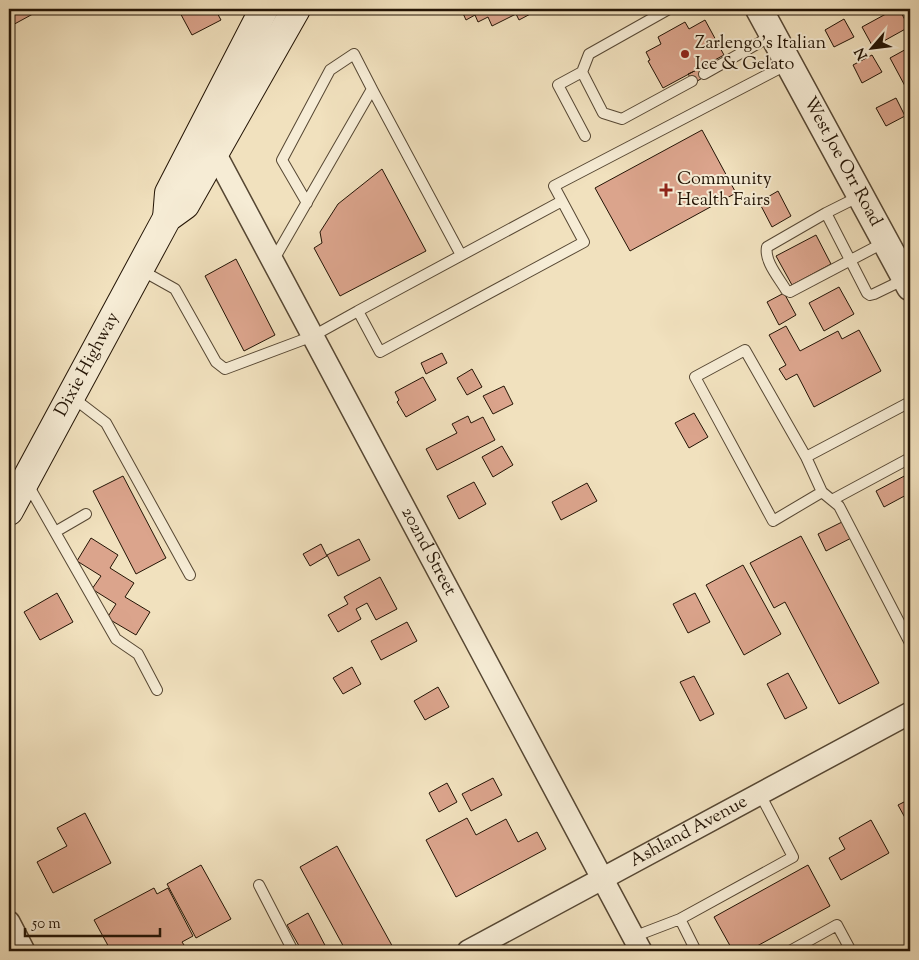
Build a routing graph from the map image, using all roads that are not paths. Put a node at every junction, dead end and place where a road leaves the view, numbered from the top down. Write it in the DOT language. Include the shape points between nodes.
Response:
graph roads {
  1 [pos="264,9"];
  2 [pos="296,9"];
  3 [pos="669,9"];
  4 [pos="759,9"];
  5 [pos="774,35"];
  6 [pos="789,63"];
  7 [pos="582,72"];
  8 [pos="704,74"];
  9 [pos="692,80"];
  10 [pos="372,89"];
  11 [pos="585,136"];
  12 [pos="215,153"];
  13 [pos="860,195"];
  14 [pos="562,201"];
  15 [pos="307,203"];
  16 [pos="826,213"];
  17 [pos="167,218"];
  18 [pos="886,242"];
  19 [pos="461,255"];
  20 [pos="850,260"];
  21 [pos="273,261"];
  22 [pos="140,269"];
  23 [pos="908,283"];
  24 [pos="358,311"];
  25 [pos="313,336"];
  26 [pos="71,396"];
  27 [pos="910,402"];
  28 [pos="806,457"];
  29 [pos="910,458"];
  30 [pos="25,480"];
  31 [pos="822,492"];
  32 [pos="832,500"];
  33 [pos="9,510"];
  34 [pos="86,514"];
  35 [pos="55,532"];
  36 [pos="190,575"];
  37 [pos="910,643"];
  38 [pos="157,690"];
  39 [pos="910,713"];
  40 [pos="760,794"];
  41 [pos="603,878"];
  42 [pos="259,885"];
  43 [pos="680,919"];
  44 [pos="10,928"];
  45 [pos="637,944"];
  46 [pos="24,951"];
  47 [pos="294,951"];
  48 [pos="468,951"];
  49 [pos="696,951"];
  50 [pos="790,951"];
  51 [pos="851,951"];
  1 -- 17 [label="main road, Dixie Highway" via="169,193"];
  2 -- 12 [label="main road, Dixie Highway"];
  3 -- 7 [label="lane" via="589,54"];
  4 -- 5 [label="street, West Joe Orr Road"];
  5 -- 6 [label="street, West Joe Orr Road"];
  5 -- 8 [label="lane"];
  6 -- 13 [label="street, West Joe Orr Road"];
  6 -- 14 [label="lane" via="554,186"];
  7 -- 9 [label="lane" via="603,113 622,119"];
  7 -- 11 [label="lane" via="558,85"];
  10 -- 15 [label="lane"];
  10 -- 15 [label="lane" via="354,54 330,70 282,160"];
  10 -- 19 [label="lane"];
  12 -- 17 [label="main road, Dixie Highway" via="185,205"];
  12 -- 21 [label="street, 202nd Street"];
  13 -- 16 [label="lane"];
  13 -- 18 [label="street, West Joe Orr Road"];
  14 -- 19 [label="lane"];
  14 -- 24 [label="lane" via="584,242 473,302 380,352"];
  15 -- 21 [label="lane"];
  16 -- 20 [label="lane"];
  16 -- 20 [label="lane" via="767,247 768,259 790,292"];
  17 -- 22 [label="main road, Dixie Highway"];
  18 -- 20 [label="lane"];
  18 -- 23 [label="street, West Joe Orr Road"];
  19 -- 24 [label="lane"];
  20 -- 23 [label="lane" via="870,295"];
  21 -- 25 [label="street, 202nd Street"];
  22 -- 25 [label="lane" via="175,289 216,362 225,369"];
  22 -- 26 [label="main road, Dixie Highway"];
  24 -- 25 [label="lane"];
  25 -- 41 [label="street, 202nd Street"];
  26 -- 30 [label="main road, Dixie Highway"];
  26 -- 36 [label="lane" via="106,424"];
  27 -- 28 [label="lane"];
  28 -- 31 [label="lane"];
  28 -- 31 [label="lane" via="745,350 695,377 772,521"];
  29 -- 32 [label="lane"];
  30 -- 33 [label="main road, Dixie Highway"];
  30 -- 35 [label="lane"];
  31 -- 32 [label="lane"];
  32 -- 37 [label="lane" via="839,506"];
  34 -- 35 [label="lane"];
  35 -- 38 [label="lane" via="116,639 138,654"];
  39 -- 40 [label="street, Ashland Avenue"];
  40 -- 41 [label="street, Ashland Avenue"];
  40 -- 43 [label="lane" via="793,857"];
  41 -- 45 [label="street, 202nd Street"];
  41 -- 48 [label="street, Ashland Avenue"];
  42 -- 47 [label="lane"];
  43 -- 45 [label="lane"];
  43 -- 49 [label="lane"];
  44 -- 46 [label="street"];
  50 -- 51 [label="lane" via="837,926"];
}
